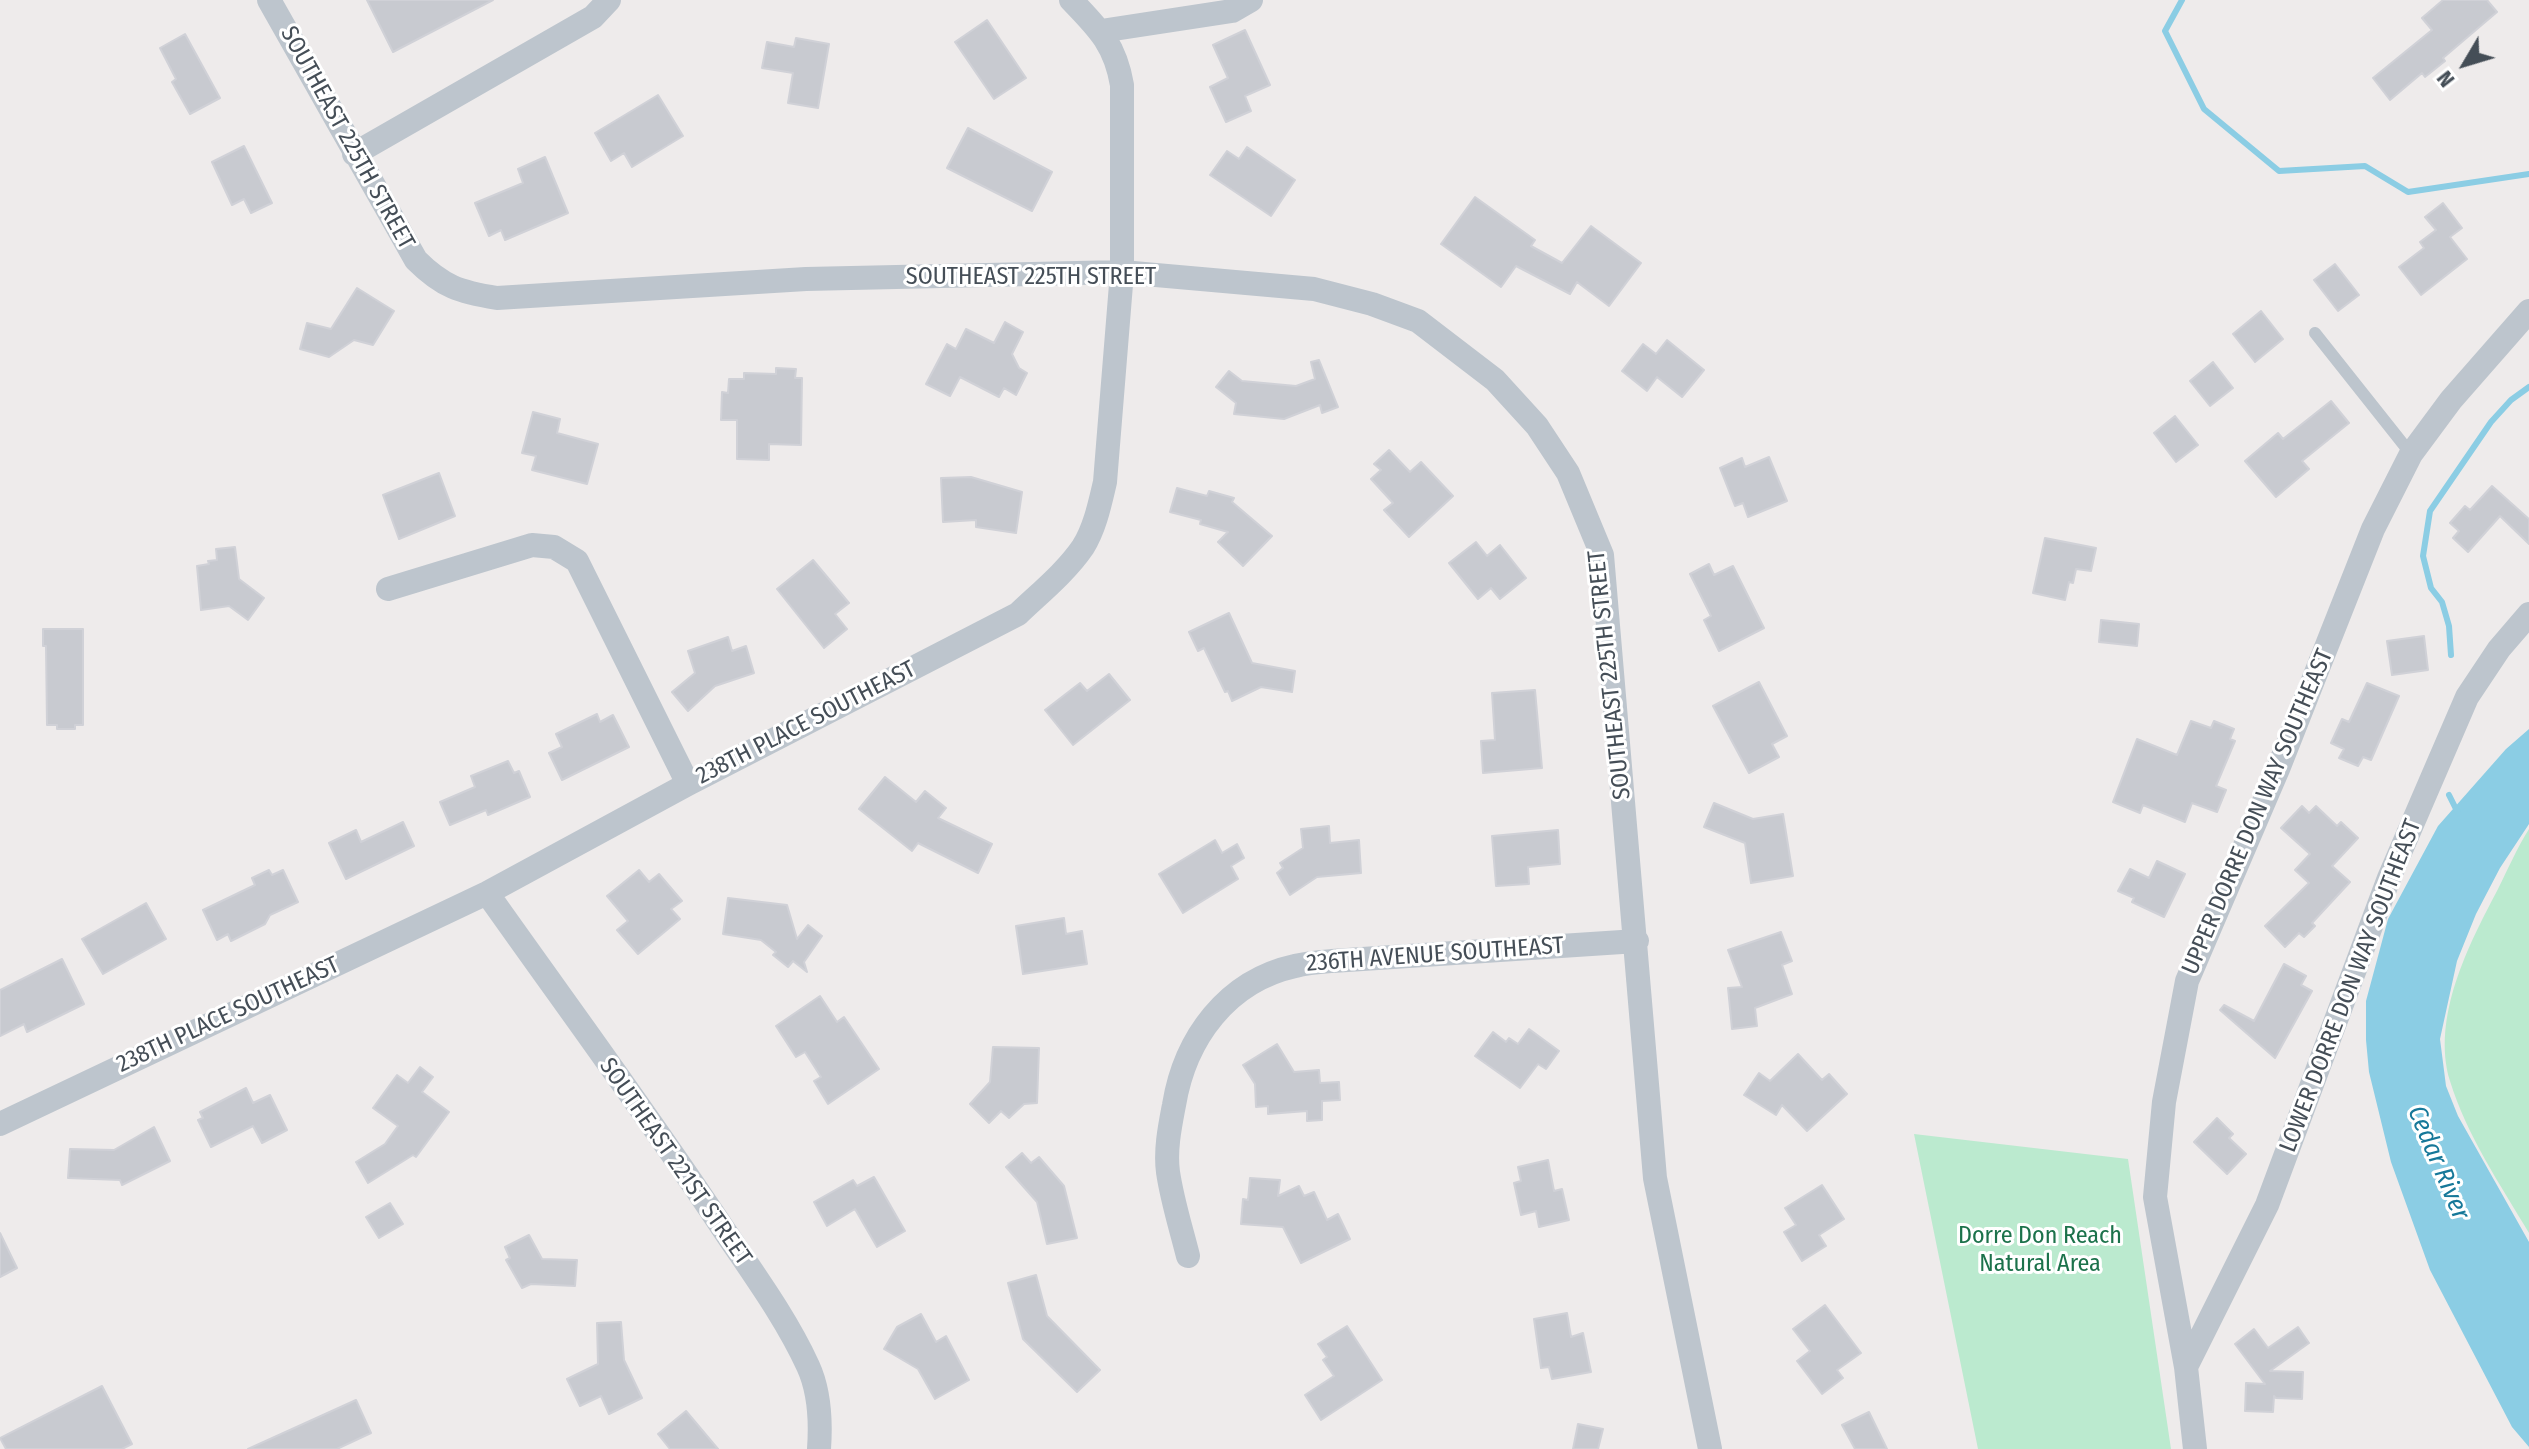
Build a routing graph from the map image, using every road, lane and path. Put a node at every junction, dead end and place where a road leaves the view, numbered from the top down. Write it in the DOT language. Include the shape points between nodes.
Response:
graph roads {
  1 [pos="269,0"];
  2 [pos="609,0"];
  3 [pos="1071,0"];
  4 [pos="1251,0"];
  5 [pos="1101,31"];
  6 [pos="354,154"];
  7 [pos="1122,272"];
  8 [pos="2529,311"];
  9 [pos="2315,333"];
  10 [pos="2411,454"];
  11 [pos="388,589"];
  12 [pos="2529,614"];
  13 [pos="688,784"];
  14 [pos="487,893"];
  15 [pos="1637,941"];
  16 [pos="0,1124"];
  17 [pos="1188,1256"];
  18 [pos="2186,1367"];
  19 [pos="819,1449"];
  20 [pos="1710,1449"];
  21 [pos="2195,1449"];
  1 -- 6 [label="street, SOUTHEAST 225TH STREET"];
  2 -- 6 [label="street" via="593,17"];
  3 -- 5 [label="street, 238TH PLACE SOUTHEAST"];
  4 -- 5 [label="street" via="1232,11"];
  5 -- 7 [label="street, 238TH PLACE SOUTHEAST" via="1118,63 1122,85"];
  6 -- 7 [label="street, SOUTHEAST 225TH STREET" via="416,260 436,280 485,296 806,279"];
  7 -- 13 [label="street, 238TH PLACE SOUTHEAST" via="1105,482 1084,546 1018,614"];
  7 -- 15 [label="street, SOUTHEAST 225TH STREET" via="1314,289 1418,321 1495,380 1537,426 1568,473 1602,555"];
  8 -- 10 [label="street, UPPER DORRE DON WAY SOUTHEAST"];
  9 -- 10 [label="lane"];
  10 -- 18 [label="street, UPPER DORRE DON WAY SOUTHEAST" via="2373,529 2187,981 2164,1102 2155,1197"];
  11 -- 13 [label="street" via="532,545 554,547 577,561"];
  12 -- 18 [label="street, LOWER DORRE DON WAY SOUTHEAST" via="2467,697 2389,878 2267,1205"];
  13 -- 14 [label="street, 238TH PLACE SOUTHEAST"];
  14 -- 16 [label="street, 238TH PLACE SOUTHEAST"];
  14 -- 19 [label="street, SOUTHEAST 221ST STREET" via="689,1177 783,1320 815,1386"];
  15 -- 17 [label="street, 236TH AVENUE SOUTHEAST" via="1332,961 1294,966 1234,994 1217,1009 1189,1052 1177,1086 1168,1171"];
  15 -- 20 [label="street, SOUTHEAST 225TH STREET" via="1655,1178"];
  18 -- 21 [label="street, UPPER DORRE DON WAY SOUTHEAST"];
}
